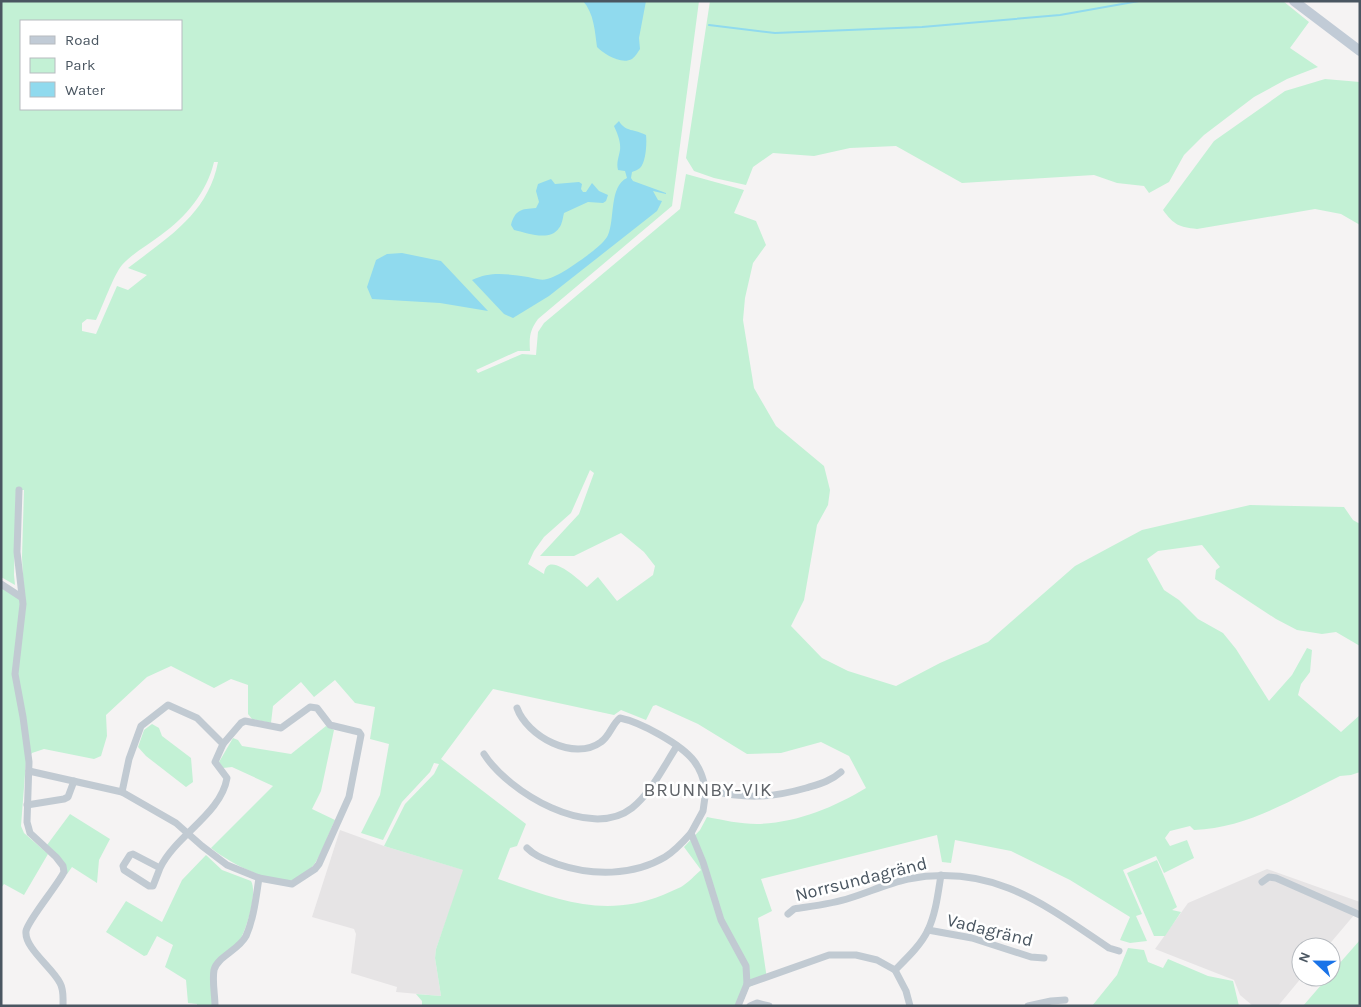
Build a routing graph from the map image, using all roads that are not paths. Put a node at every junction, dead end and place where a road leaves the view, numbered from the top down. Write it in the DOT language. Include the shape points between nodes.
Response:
graph roads {
  1 [pos="1294,1"];
  2 [pos="1360,51"];
  3 [pos="19,490"];
  4 [pos="1,584"];
  5 [pos="21,597"];
  6 [pos="517,708"];
  7 [pos="223,744"];
  8 [pos="677,746"];
  9 [pos="484,754"];
  10 [pos="29,771"];
  11 [pos="841,772"];
  12 [pos="74,781"];
  13 [pos="706,790"];
  14 [pos="122,792"];
  15 [pos="27,805"];
  16 [pos="187,833"];
  17 [pos="691,833"];
  18 [pos="527,848"];
  19 [pos="160,868"];
  20 [pos="941,875"];
  21 [pos="259,878"];
  22 [pos="1262,882"];
  23 [pos="788,914"];
  24 [pos="1360,915"];
  25 [pos="928,930"];
  26 [pos="1119,950"];
  27 [pos="1044,958"];
  28 [pos="895,970"];
  29 [pos="746,984"];
  30 [pos="1065,1000"];
  31 [pos="64,1006"];
  32 [pos="215,1006"];
  33 [pos="738,1006"];
  34 [pos="750,1006"];
  35 [pos="769,1006"];
  36 [pos="910,1006"];
  37 [pos="1028,1006"];
  1 -- 2 [label="main road"];
  3 -- 5 [label="street" via="17,552"];
  4 -- 5 [label="street"];
  5 -- 10 [label="street" via="23,604 15,674"];
  6 -- 8 [label="street" via="520,718 538,734 551,742 577,749 601,742 620,718 649,729"];
  7 -- 14 [label="street" via="197,718 168,705 141,726"];
  7 -- 16 [label="street" via="215,762 227,778 226,785 217,804"];
  7 -- 21 [label="street" via="245,721 281,728 310,708 317,708 330,725 361,735 348,798 315,870 292,884"];
  8 -- 9 [label="street" via="633,808 609,818 588,819 559,811 526,794"];
  8 -- 13 [label="street" via="693,760 702,774"];
  10 -- 12 [label="street"];
  10 -- 15 [label="street"];
  11 -- 13 [label="street" via="823,783 783,795 752,797"];
  12 -- 14 [label="street"];
  12 -- 15 [label="street" via="68,797"];
  13 -- 17 [label="street" via="703,811"];
  14 -- 16 [label="street" via="169,818"];
  15 -- 31 [label="street" via="30,833 56,857 64,872 32,918 26,930 27,940 60,982"];
  16 -- 19 [label="street"];
  16 -- 21 [label="street" via="227,865"];
  17 -- 18 [label="street" via="666,856 627,871 568,868 535,856"];
  17 -- 29 [label="street" via="721,920 746,966"];
  19 -- 19 [label="street" via="133,854 124,866 124,870 149,886 153,886"];
  20 -- 23 [label="street, Norrsundagränd" via="907,880"];
  20 -- 25 [label="street"];
  20 -- 26 [label="street, Norrsundagränd" via="969,876 1014,889 1050,908 1109,948"];
  21 -- 32 [label="street" via="245,937 216,966"];
  22 -- 24 [label="street" via="1269,877 1276,878"];
  25 -- 27 [label="street, Vadagränd" via="972,938 1030,957"];
  25 -- 28 [label="street"];
  28 -- 29 [label="street" via="877,960 856,955 829,955"];
  28 -- 36 [label="street"];
  29 -- 33 [label="street"];
  30 -- 37 [label="street"];
  34 -- 35 [label="street" via="757,1003"];
}
